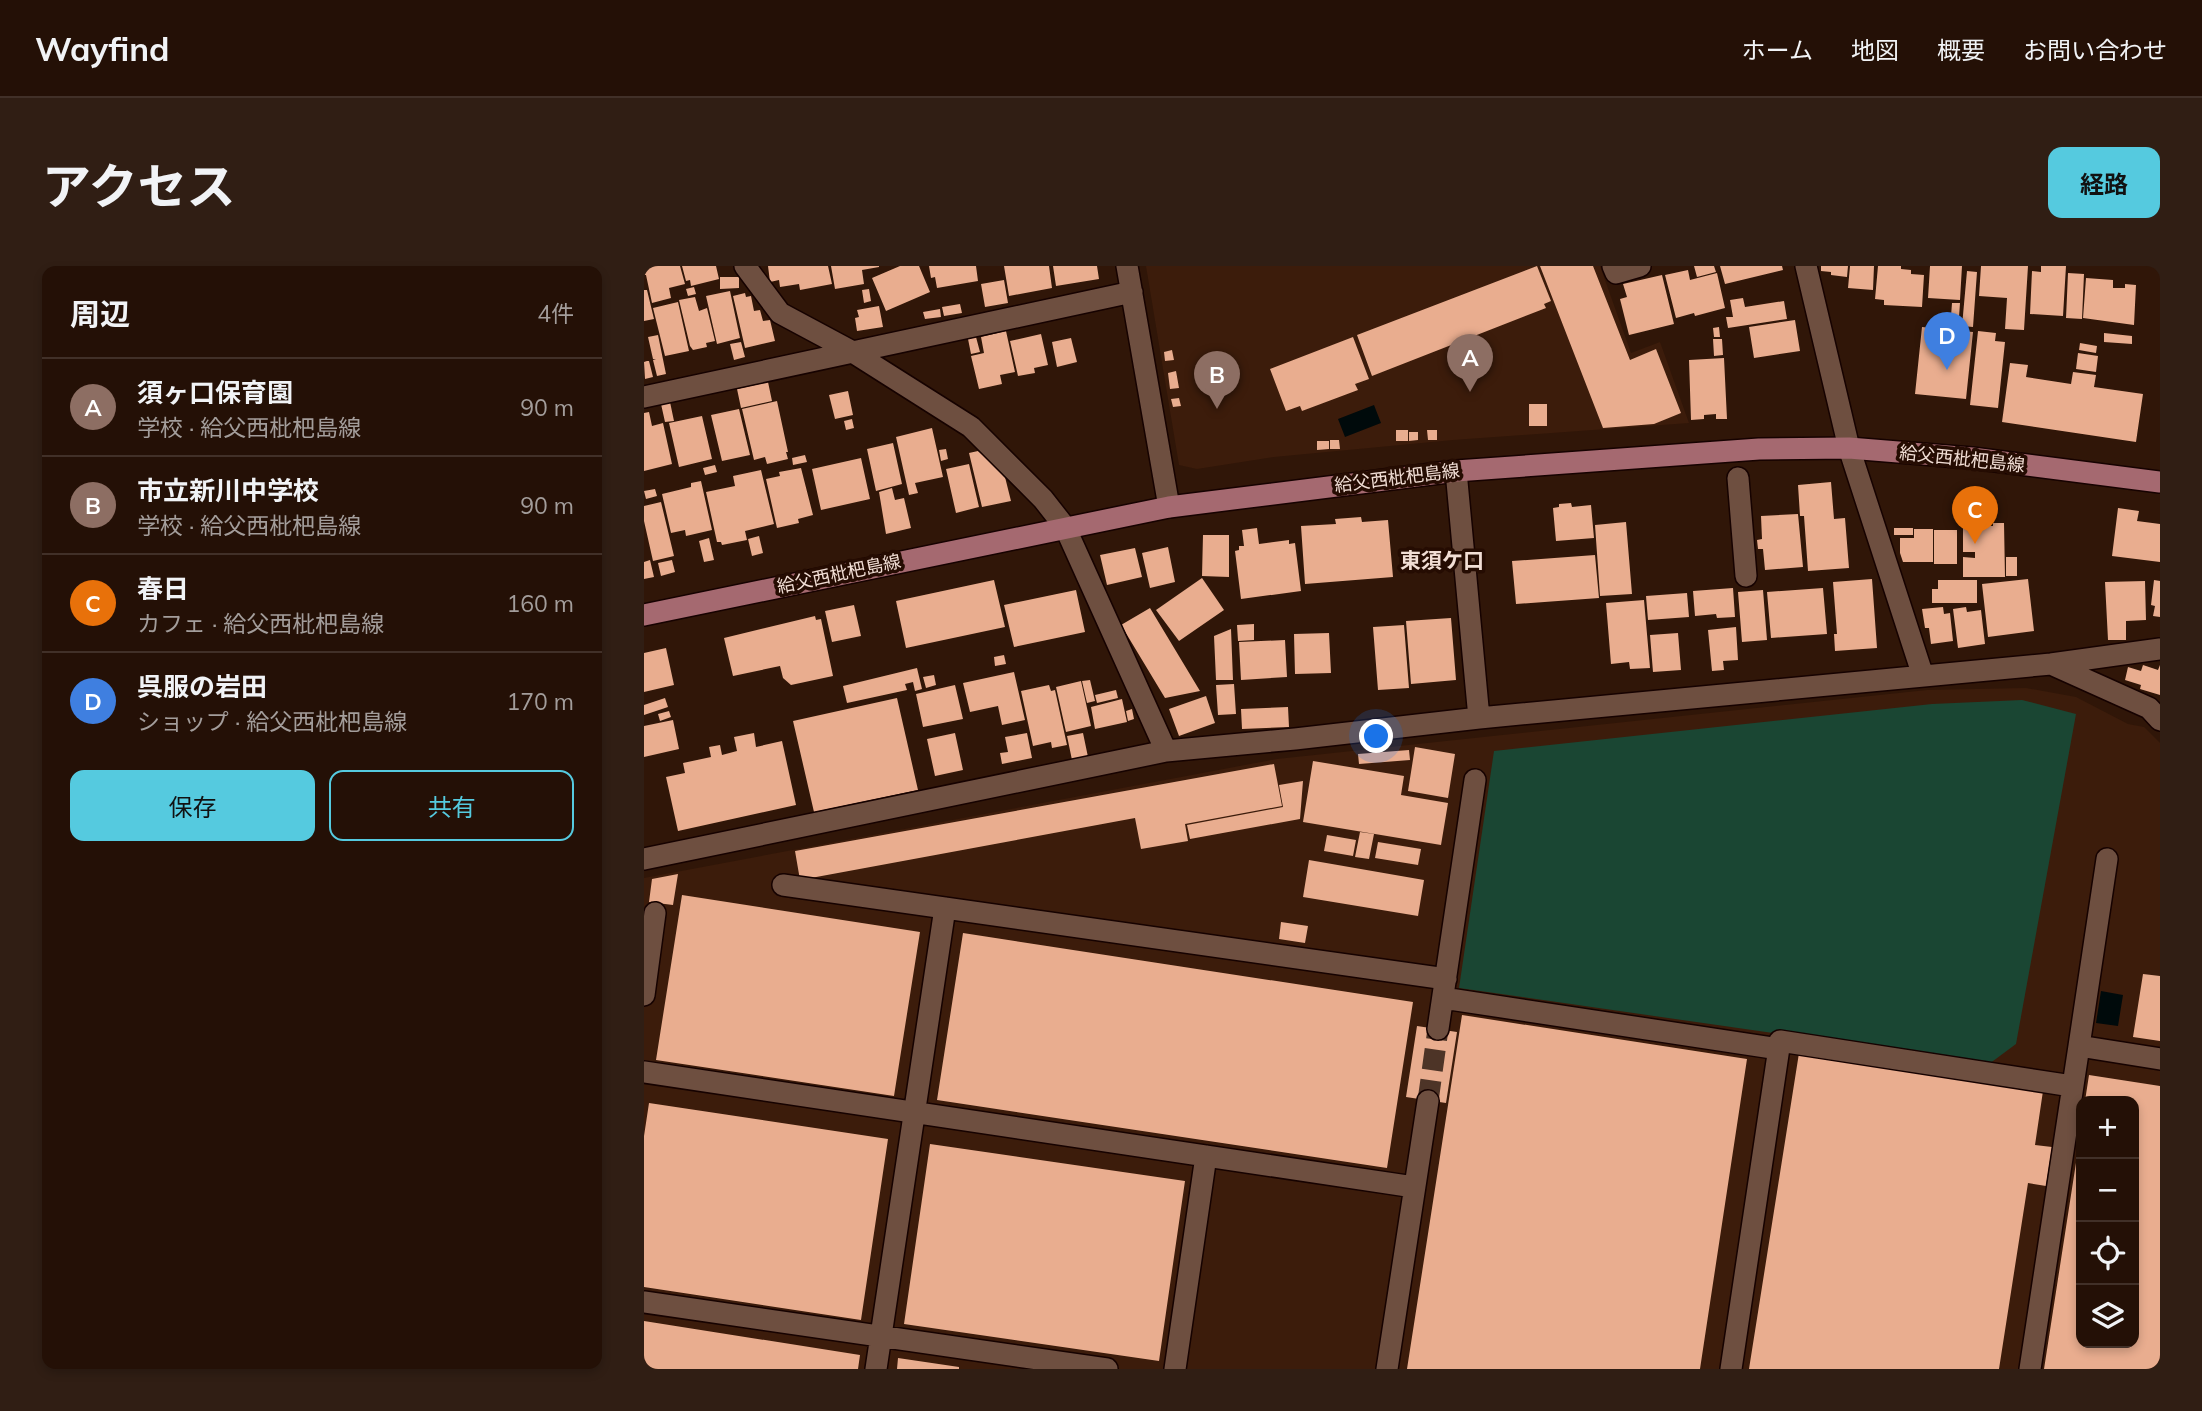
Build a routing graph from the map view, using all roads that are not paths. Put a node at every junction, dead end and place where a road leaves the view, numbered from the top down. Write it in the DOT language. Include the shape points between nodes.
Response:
graph roads {
  1 [pos="745,266"];
  2 [pos="1128,266"];
  3 [pos="1613,266"];
  4 [pos="1640,266"];
  5 [pos="1806,266"];
  6 [pos="1132,292"];
  7 [pos="851,351"];
  8 [pos="644,397"];
  9 [pos="1849,448"];
  10 [pos="1456,471"];
  11 [pos="1738,478"];
  12 [pos="2160,482"];
  13 [pos="1169,507"];
  14 [pos="1065,527"];
  15 [pos="1746,576"];
  16 [pos="644,615"];
  17 [pos="2160,649"];
  18 [pos="2051,664"];
  19 [pos="1923,676"];
  20 [pos="1479,718"];
  21 [pos="2160,720"];
  22 [pos="1166,751"];
  23 [pos="1475,780"];
  24 [pos="644,859"];
  25 [pos="2107,859"];
  26 [pos="783,885"];
  27 [pos="945,908"];
  28 [pos="656,913"];
  29 [pos="1444,989"];
  30 [pos="644,995"];
  31 [pos="1438,1029"];
  32 [pos="2079,1046"];
  33 [pos="1779,1049"];
  34 [pos="2160,1059"];
  35 [pos="644,1072"];
  36 [pos="2072,1086"];
  37 [pos="1427,1101"];
  38 [pos="915,1113"];
  39 [pos="1206,1156"];
  40 [pos="1414,1187"];
  41 [pos="644,1302"];
  42 [pos="881,1336"];
  43 [pos="876,1369"];
  44 [pos="1107,1369"];
  45 [pos="1175,1369"];
  46 [pos="1387,1369"];
  47 [pos="1731,1369"];
  48 [pos="2030,1369"];
  1 -- 7 [label="street" via="780,313"];
  2 -- 6 [label="street"];
  3 -- 4 [label="street" via="1616,273"];
  5 -- 9 [label="street"];
  6 -- 7 [label="street"];
  6 -- 13 [label="street"];
  7 -- 8 [label="street"];
  7 -- 14 [label="street" via="971,427"];
  9 -- 10 [label="main road, 給父西枇杷島線" via="1759,449"];
  9 -- 12 [label="main road, 給父西枇杷島線"];
  9 -- 19 [label="street"];
  10 -- 13 [label="main road, 給父西枇杷島線"];
  10 -- 20 [label="street"];
  11 -- 15 [label="street"];
  13 -- 14 [label="main road, 給父西枇杷島線"];
  14 -- 16 [label="main road, 給父西枇杷島線"];
  14 -- 22 [label="street"];
  17 -- 18 [label="street"];
  18 -- 19 [label="street"];
  18 -- 21 [label="street" via="2149,708"];
  19 -- 20 [label="street"];
  20 -- 22 [label="street"];
  22 -- 24 [label="street"];
  23 -- 29 [label="street"];
  25 -- 32 [label="street"];
  26 -- 27 [label="street"];
  27 -- 29 [label="street"];
  27 -- 38 [label="street"];
  28 -- 30 [label="street"];
  29 -- 31 [label="street"];
  29 -- 33 [label="street"];
  32 -- 34 [label="street"];
  32 -- 36 [label="street"];
  33 -- 36 [label="street" via="1780,1041"];
  33 -- 47 [label="street"];
  35 -- 38 [label="street"];
  36 -- 48 [label="street"];
  37 -- 40 [label="street"];
  38 -- 39 [label="street"];
  38 -- 42 [label="street"];
  39 -- 40 [label="street"];
  39 -- 45 [label="street"];
  40 -- 46 [label="street"];
  41 -- 42 [label="street"];
  42 -- 43 [label="street"];
  42 -- 44 [label="street"];
}
